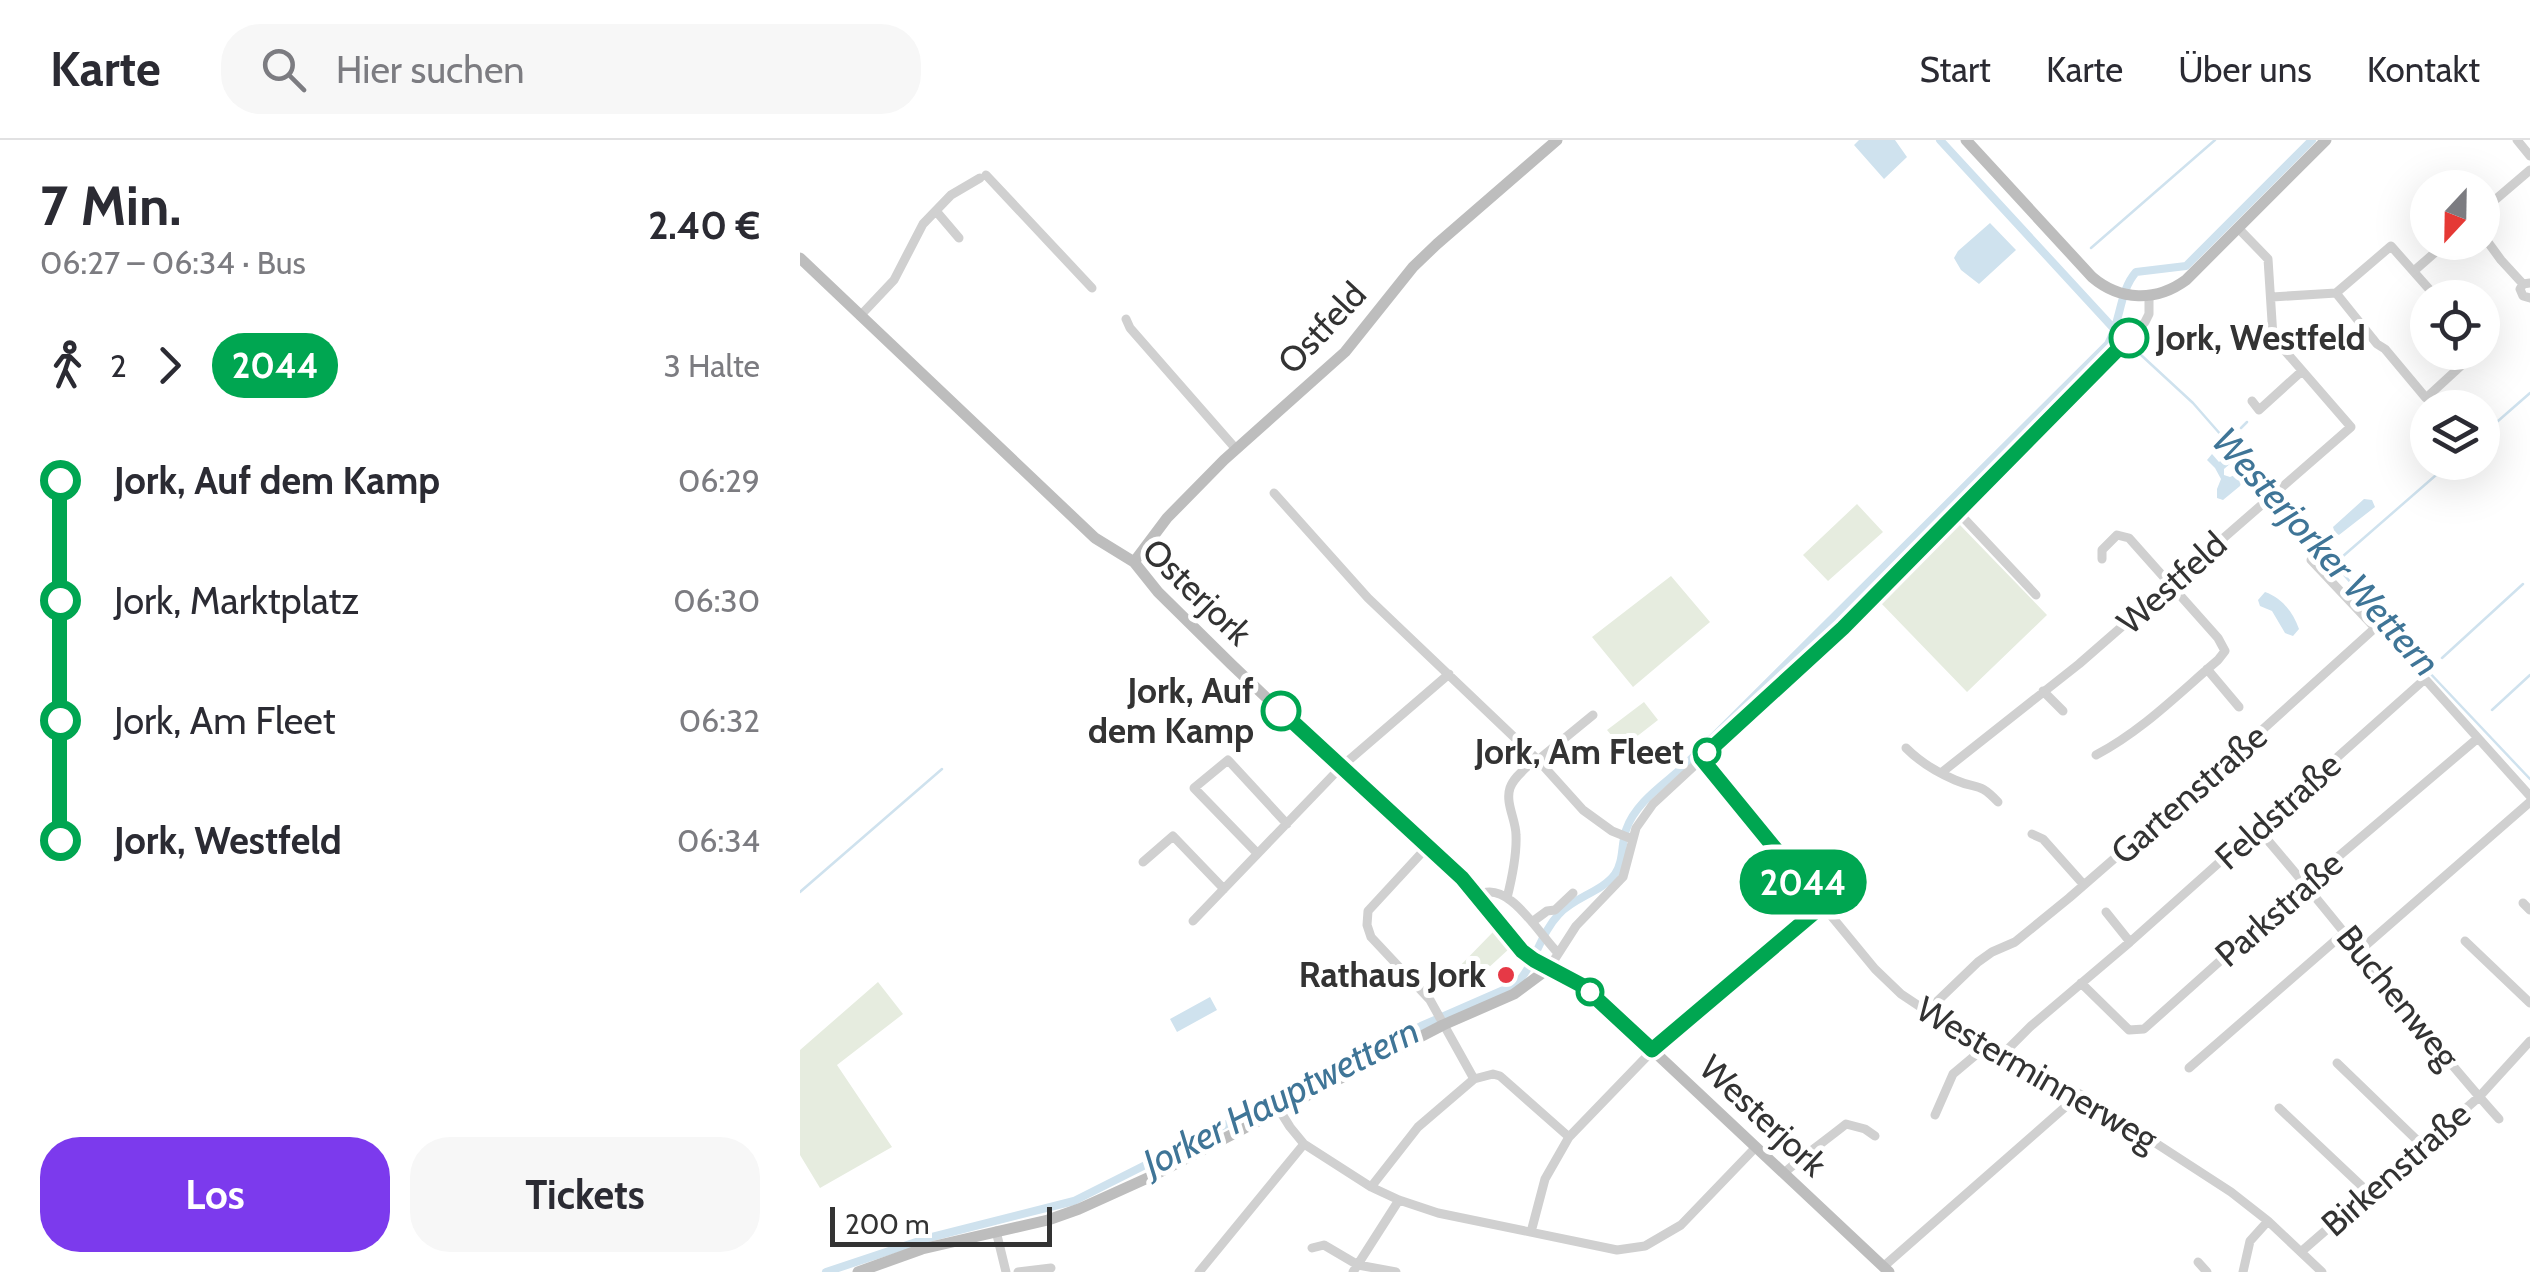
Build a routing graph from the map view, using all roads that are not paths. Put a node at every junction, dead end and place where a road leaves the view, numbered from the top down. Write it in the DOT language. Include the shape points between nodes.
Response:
graph roads {
  1 [pos="1557,140"];
  2 [pos="1966,140"];
  3 [pos="2326,140"];
  4 [pos="2517,140"];
  5 [pos="2530,156"];
  6 [pos="2530,170"];
  7 [pos="2500,196"];
  8 [pos="936,211"];
  9 [pos="2238,228"];
  10 [pos="959,238"];
  11 [pos="800,258"];
  12 [pos="2500,259"];
  13 [pos="2426,260"];
  14 [pos="2414,270"];
  15 [pos="2422,280"];
  16 [pos="2526,283"];
  17 [pos="1092,288"];
  18 [pos="2336,293"];
  19 [pos="2148,296"];
  20 [pos="2272,297"];
  21 [pos="2530,298"];
  22 [pos="860,316"];
  23 [pos="1126,318"];
  24 [pos="2456,370"];
  25 [pos="2302,371"];
  26 [pos="2252,401"];
  27 [pos="1236,449"];
  28 [pos="1274,493"];
  29 [pos="1957,510"];
  30 [pos="2102,558"];
  31 [pos="2312,560"];
  32 [pos="1134,562"];
  33 [pos="2170,587"];
  34 [pos="2036,595"];
  35 [pos="2207,669"];
  36 [pos="1449,674"];
  37 [pos="2043,691"];
  38 [pos="2239,707"];
  39 [pos="2063,711"];
  40 [pos="1593,716"];
  41 [pos="2478,738"];
  42 [pos="1906,748"];
  43 [pos="2096,755"];
  44 [pos="1701,758"];
  45 [pos="1537,759"];
  46 [pos="1342,767"];
  47 [pos="1941,773"];
  48 [pos="2530,799"];
  49 [pos="1998,802"];
  50 [pos="1287,824"];
  51 [pos="2258,828"];
  52 [pos="2032,834"];
  53 [pos="1627,838"];
  54 [pos="1428,846"];
  55 [pos="1257,853"];
  56 [pos="1143,862"];
  57 [pos="2084,884"];
  58 [pos="2306,884"];
  59 [pos="1224,889"];
  60 [pos="1573,892"];
  61 [pos="1477,896"];
  62 [pos="1507,898"];
  63 [pos="1822,906"];
  64 [pos="2106,912"];
  65 [pos="1193,921"];
  66 [pos="1532,922"];
  67 [pos="2344,932"];
  68 [pos="2465,941"];
  69 [pos="2130,942"];
  70 [pos="2358,952"];
  71 [pos="1558,953"];
  72 [pos="1549,968"];
  73 [pos="2081,983"];
  74 [pos="2530,1003"];
  75 [pos="1926,1012"];
  76 [pos="1440,1020"];
  77 [pos="2530,1041"];
  78 [pos="1984,1048"];
  79 [pos="1652,1050"];
  80 [pos="2002,1056"];
  81 [pos="2337,1063"];
  82 [pos="2189,1068"];
  83 [pos="1474,1079"];
  84 [pos="2080,1094"];
  85 [pos="2479,1097"];
  86 [pos="2279,1108"];
  87 [pos="1280,1111"];
  88 [pos="1935,1115"];
  89 [pos="2499,1120"];
  90 [pos="1875,1136"];
  91 [pos="1569,1137"];
  92 [pos="1304,1144"];
  93 [pos="2422,1144"];
  94 [pos="1756,1147"];
  95 [pos="1784,1173"];
  96 [pos="1371,1187"];
  97 [pos="2368,1192"];
  98 [pos="1399,1200"];
  99 [pos="2268,1221"];
  100 [pos="996,1230"];
  101 [pos="1531,1232"];
  102 [pos="1312,1248"];
  103 [pos="2302,1251"];
  104 [pos="2198,1262"];
  105 [pos="1051,1268"];
  106 [pos="1356,1268"];
  107 [pos="1886,1270"];
  108 [pos="858,1272"];
  109 [pos="1006,1272"];
  110 [pos="1018,1272"];
  111 [pos="1198,1272"];
  112 [pos="1396,1272"];
  113 [pos="2206,1272"];
  114 [pos="2243,1272"];
  115 [pos="2322,1272"];
  1 -- 27 [label="street, Ostfeld" via="1413,267 1346,352"];
  2 -- 19 [label="street" via="2104,287"];
  3 -- 9 [label="street"];
  4 -- 5 [label="street"];
  6 -- 7 [label="street"];
  8 -- 10 [label="street"];
  8 -- 17 [label="street" via="983,176"];
  8 -- 22 [label="street" via="894,280"];
  9 -- 19 [label="street" via="2181,284"];
  9 -- 20 [label="street, Westfeld" via="2268,259"];
  11 -- 22 [label="street, Osterjork"];
  12 -- 16 [label="street"];
  13 -- 14 [label="street"];
  14 -- 15 [label="street"];
  14 -- 18 [label="street" via="2392,246"];
  16 -- 21 [label="street" via="2521,294"];
  18 -- 20 [label="street"];
  18 -- 24 [label="street" via="2426,398"];
  19 -- 29 [label="street" via="2145,322"];
  20 -- 25 [label="street, Westfeld" via="2273,337"];
  22 -- 32 [label="street, Osterjork" via="1095,538"];
  23 -- 27 [label="street"];
  25 -- 26 [label="street" via="2259,410"];
  25 -- 33 [label="street, Westfeld" via="2352,427"];
  27 -- 32 [label="street, Ostfeld"];
  28 -- 36 [label="street" via="1368,598"];
  29 -- 34 [label="street"];
  29 -- 44 [label="street" via="1843,628"];
  30 -- 33 [label="street" via="2117,536 2129,538"];
  31 -- 57 [label="street, Gartenstraße" via="2375,628"];
  32 -- 46 [label="street, Osterjork"];
  33 -- 35 [label="street" via="2224,651"];
  33 -- 37 [label="street, Westfeld"];
  35 -- 38 [label="street"];
  35 -- 43 [label="street" via="2154,718"];
  36 -- 45 [label="street"];
  36 -- 46 [label="street"];
  37 -- 39 [label="street"];
  37 -- 47 [label="street, Westfeld"];
  40 -- 45 [label="street"];
  41 -- 48 [label="street"];
  41 -- 51 [label="street, Feldstraße" via="2425,679"];
  41 -- 58 [label="street, Parkstraße"];
  42 -- 47 [label="street"];
  44 -- 53 [label="street"];
  44 -- 63 [label="street, Westerminnerweg"];
  45 -- 53 [label="street" via="1584,810"];
  45 -- 62 [label="street" via="1509,790 1516,832"];
  46 -- 50 [label="street"];
  46 -- 54 [label="street, Osterjork"];
  47 -- 49 [label="street" via="1983,786"];
  48 -- 70 [label="street"];
  50 -- 55 [label="street"];
  50 -- 55 [label="street" via="1228,760 1194,788"];
  51 -- 58 [label="street, Buchenweg"];
  51 -- 69 [label="street, Feldstraße"];
  52 -- 57 [label="street"];
  53 -- 71 [label="street" via="1623,877"];
  54 -- 61 [label="street, Osterjork"];
  54 -- 76 [label="street" via="1368,911 1367,925"];
  55 -- 59 [label="street"];
  56 -- 59 [label="street" via="1173,836"];
  57 -- 75 [label="street, Gartenstraße" via="2015,942 1978,962"];
  58 -- 67 [label="street, Buchenweg"];
  58 -- 73 [label="street, Parkstraße" via="2144,1029 2128,1030"];
  59 -- 65 [label="street"];
  60 -- 66 [label="street"];
  61 -- 62 [label="street" via="1492,891"];
  61 -- 72 [label="street, Osterjork" via="1505,933"];
  62 -- 66 [label="street"];
  63 -- 75 [label="street, Westerminnerweg" via="1876,969"];
  63 -- 79 [label="street"];
  64 -- 69 [label="street"];
  66 -- 71 [label="street"];
  67 -- 70 [label="street, Buchenweg"];
  67 -- 82 [label="street"];
  68 -- 74 [label="street"];
  69 -- 73 [label="street, Feldstraße"];
  70 -- 85 [label="street, Buchenweg"];
  71 -- 72 [label="street"];
  72 -- 76 [label="street" via="1514,994"];
  72 -- 79 [label="street, Westerjork" via="1583,986"];
  73 -- 80 [label="street, Feldstraße"];
  75 -- 78 [label="street, Westerminnerweg"];
  76 -- 83 [label="street"];
  76 -- 87 [label="street"];
  77 -- 85 [label="street, Birkenstraße"];
  78 -- 80 [label="street, Westerminnerweg"];
  78 -- 88 [label="street" via="1953,1074"];
  79 -- 91 [label="street"];
  79 -- 94 [label="street, Westerjork"];
  80 -- 84 [label="street, Westerminnerweg"];
  81 -- 93 [label="street"];
  83 -- 91 [label="street" via="1500,1076"];
  83 -- 96 [label="street" via="1418,1127"];
  84 -- 99 [label="street, Westerminnerweg"];
  84 -- 107 [label="street"];
  85 -- 89 [label="street, Buchenweg"];
  85 -- 93 [label="street, Birkenstraße"];
  86 -- 97 [label="street"];
  87 -- 92 [label="street"];
  87 -- 100 [label="street" via="1079,1209"];
  90 -- 95 [label="street" via="1846,1124"];
  91 -- 101 [label="street" via="1545,1179"];
  92 -- 96 [label="street"];
  92 -- 111 [label="street"];
  93 -- 97 [label="street, Birkenstraße"];
  94 -- 95 [label="street, Westerjork"];
  94 -- 101 [label="street" via="1681,1225 1644,1246 1616,1250"];
  95 -- 107 [label="street, Westerjork"];
  96 -- 98 [label="street"];
  97 -- 103 [label="street, Birkenstraße"];
  98 -- 101 [label="street"];
  98 -- 106 [label="street"];
  99 -- 103 [label="street, Westerminnerweg"];
  99 -- 114 [label="street" via="2250,1241"];
  100 -- 108 [label="street"];
  100 -- 109 [label="street"];
  102 -- 106 [label="street" via="1324,1245"];
  103 -- 115 [label="street, Westerminnerweg"];
  104 -- 113 [label="street"];
  105 -- 110 [label="street"];
  106 -- 112 [label="street"];
}
